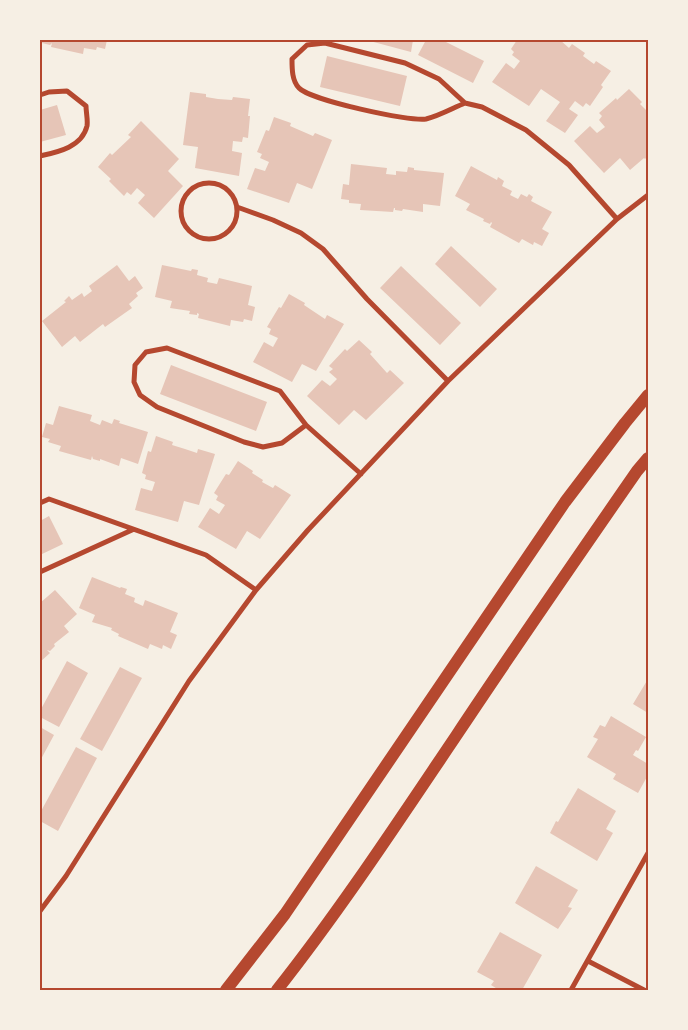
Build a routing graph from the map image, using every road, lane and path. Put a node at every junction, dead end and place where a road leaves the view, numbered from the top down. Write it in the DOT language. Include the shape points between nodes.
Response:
graph roads {
  1 [pos="40,95"];
  2 [pos="465,103"];
  3 [pos="40,156"];
  4 [pos="648,195"];
  5 [pos="237,207"];
  6 [pos="617,219"];
  7 [pos="448,380"];
  8 [pos="648,395"];
  9 [pos="306,425"];
  10 [pos="648,458"];
  11 [pos="361,474"];
  12 [pos="40,504"];
  13 [pos="132,530"];
  14 [pos="40,572"];
  15 [pos="256,590"];
  16 [pos="648,853"];
  17 [pos="40,911"];
  18 [pos="588,961"];
  19 [pos="226,990"];
  20 [pos="277,990"];
  21 [pos="571,990"];
  22 [pos="644,990"];
  1 -- 3 [label="street" via="67,91 86,106 87,125 81,138 64,150"];
  2 -- 2 [label="street" via="439,79 405,63 325,44 308,45 292,59 292,75 299,88 314,97 394,116 425,119"];
  2 -- 6 [label="street" via="482,107 526,130 569,165"];
  4 -- 6 [label="street"];
  5 -- 5 [label="street" via="226,188 205,182 186,194 180,215 191,234 213,239 232,228"];
  5 -- 7 [label="street" via="301,233 324,250 366,299"];
  6 -- 7 [label="street"];
  7 -- 11 [label="street"];
  8 -- 19 [label="main road" via="565,502 285,914"];
  9 -- 9 [label="street" via="280,391 167,348 146,352 135,365 134,382 140,394 156,407 244,442 263,447 282,443"];
  9 -- 11 [label="street"];
  10 -- 20 [label="main road"];
  11 -- 15 [label="street"];
  12 -- 13 [label="street" via="49,499"];
  13 -- 14 [label="street"];
  13 -- 15 [label="street" via="206,555"];
  15 -- 17 [label="street" via="189,681 66,876"];
  16 -- 18 [label="street"];
  18 -- 21 [label="street"];
  18 -- 22 [label="street"];
}
